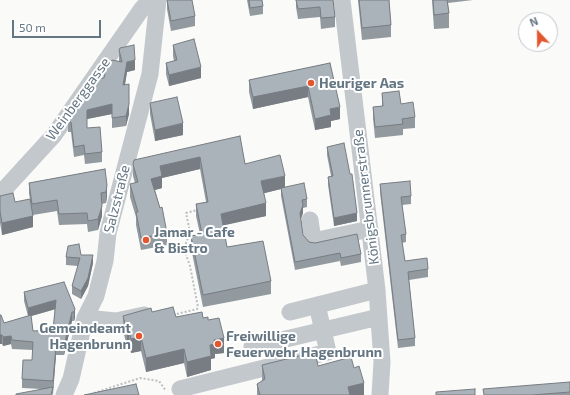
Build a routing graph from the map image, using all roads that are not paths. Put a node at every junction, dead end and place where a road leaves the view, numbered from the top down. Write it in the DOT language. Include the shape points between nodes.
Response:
graph roads {
  1 [pos="150,0"];
  2 [pos="158,0"];
  3 [pos="342,0"];
  4 [pos="0,194"];
  5 [pos="310,220"];
  6 [pos="370,229"];
  7 [pos="377,290"];
  8 [pos="317,305"];
  9 [pos="290,312"];
  10 [pos="144,315"];
  11 [pos="379,317"];
  12 [pos="85,318"];
  13 [pos="323,330"];
  14 [pos="252,347"];
  15 [pos="174,391"];
  16 [pos="64,395"];
  17 [pos="380,395"];
  1 -- 4 [label="street, Weinberggasse" via="54,135"];
  2 -- 12 [label="street, Salzstraße" via="150,74 108,233 105,261 96,296"];
  3 -- 6 [label="street, Königsbrunnerstraße"];
  5 -- 6 [label="street" via="313,241"];
  6 -- 7 [label="street, Königsbrunnerstraße"];
  7 -- 8 [label="street"];
  7 -- 11 [label="street, Königsbrunnerstraße"];
  8 -- 9 [label="street"];
  8 -- 13 [label="street"];
  10 -- 12 [label="street" via="116,321"];
  11 -- 13 [label="street"];
  11 -- 17 [label="street, Königsbrunnerstraße" via="382,362"];
  12 -- 16 [label="street, Salzstraße" via="71,379"];
  13 -- 14 [label="street"];
  13 -- 15 [label="street" via="328,352"];
}
